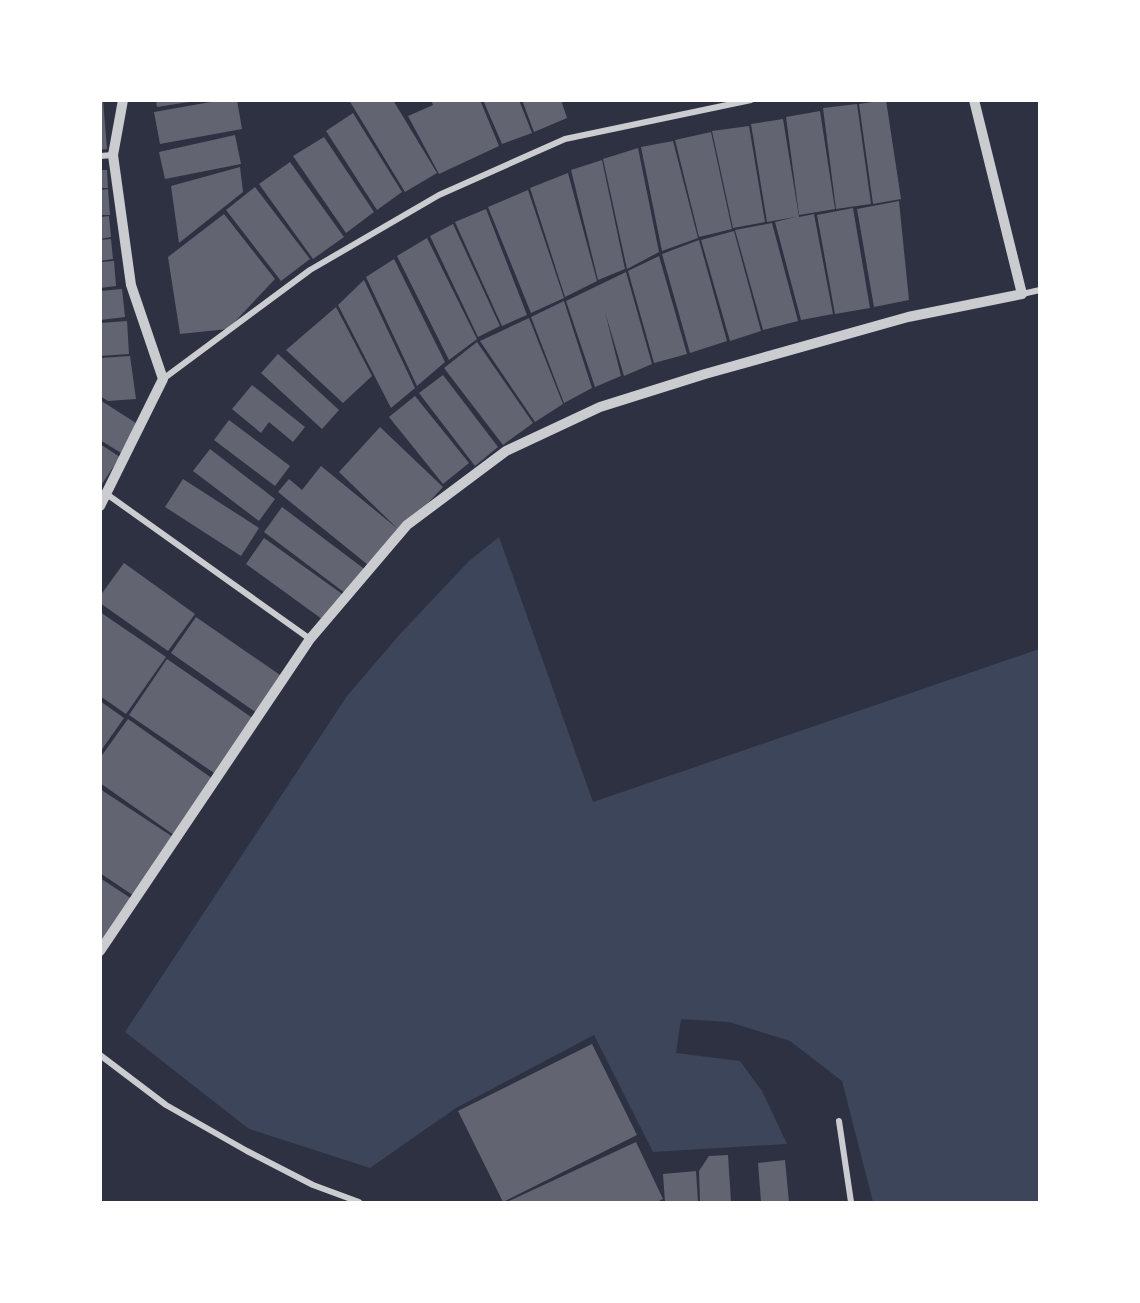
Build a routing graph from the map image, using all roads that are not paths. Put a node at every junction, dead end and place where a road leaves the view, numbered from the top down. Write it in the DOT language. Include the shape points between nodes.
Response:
graph roads {
  1 [pos="123,100"];
  2 [pos="751,100"];
  3 [pos="974,100"];
  4 [pos="113,155"];
  5 [pos="100,156"];
  6 [pos="1040,290"];
  7 [pos="1022,294"];
  8 [pos="163,379"];
  9 [pos="108,495"];
  10 [pos="100,506"];
  11 [pos="310,639"];
  12 [pos="100,951"];
  13 [pos="100,1055"];
  14 [pos="839,1121"];
  15 [pos="359,1203"];
  16 [pos="851,1203"];
  1 -- 4 [label="street"];
  2 -- 8 [label="street" via="565,139 439,195 310,270"];
  3 -- 7 [label="street"];
  4 -- 5 [label="street"];
  4 -- 8 [label="street" via="130,285"];
  6 -- 7 [label="street"];
  7 -- 11 [label="street" via="908,317 705,374 600,407 506,451 407,525"];
  8 -- 9 [label="street"];
  9 -- 10 [label="street"];
  9 -- 11 [label="street"];
  11 -- 12 [label="street"];
  13 -- 15 [label="street" via="166,1105 313,1185"];
  14 -- 16 [label="street"];
}
